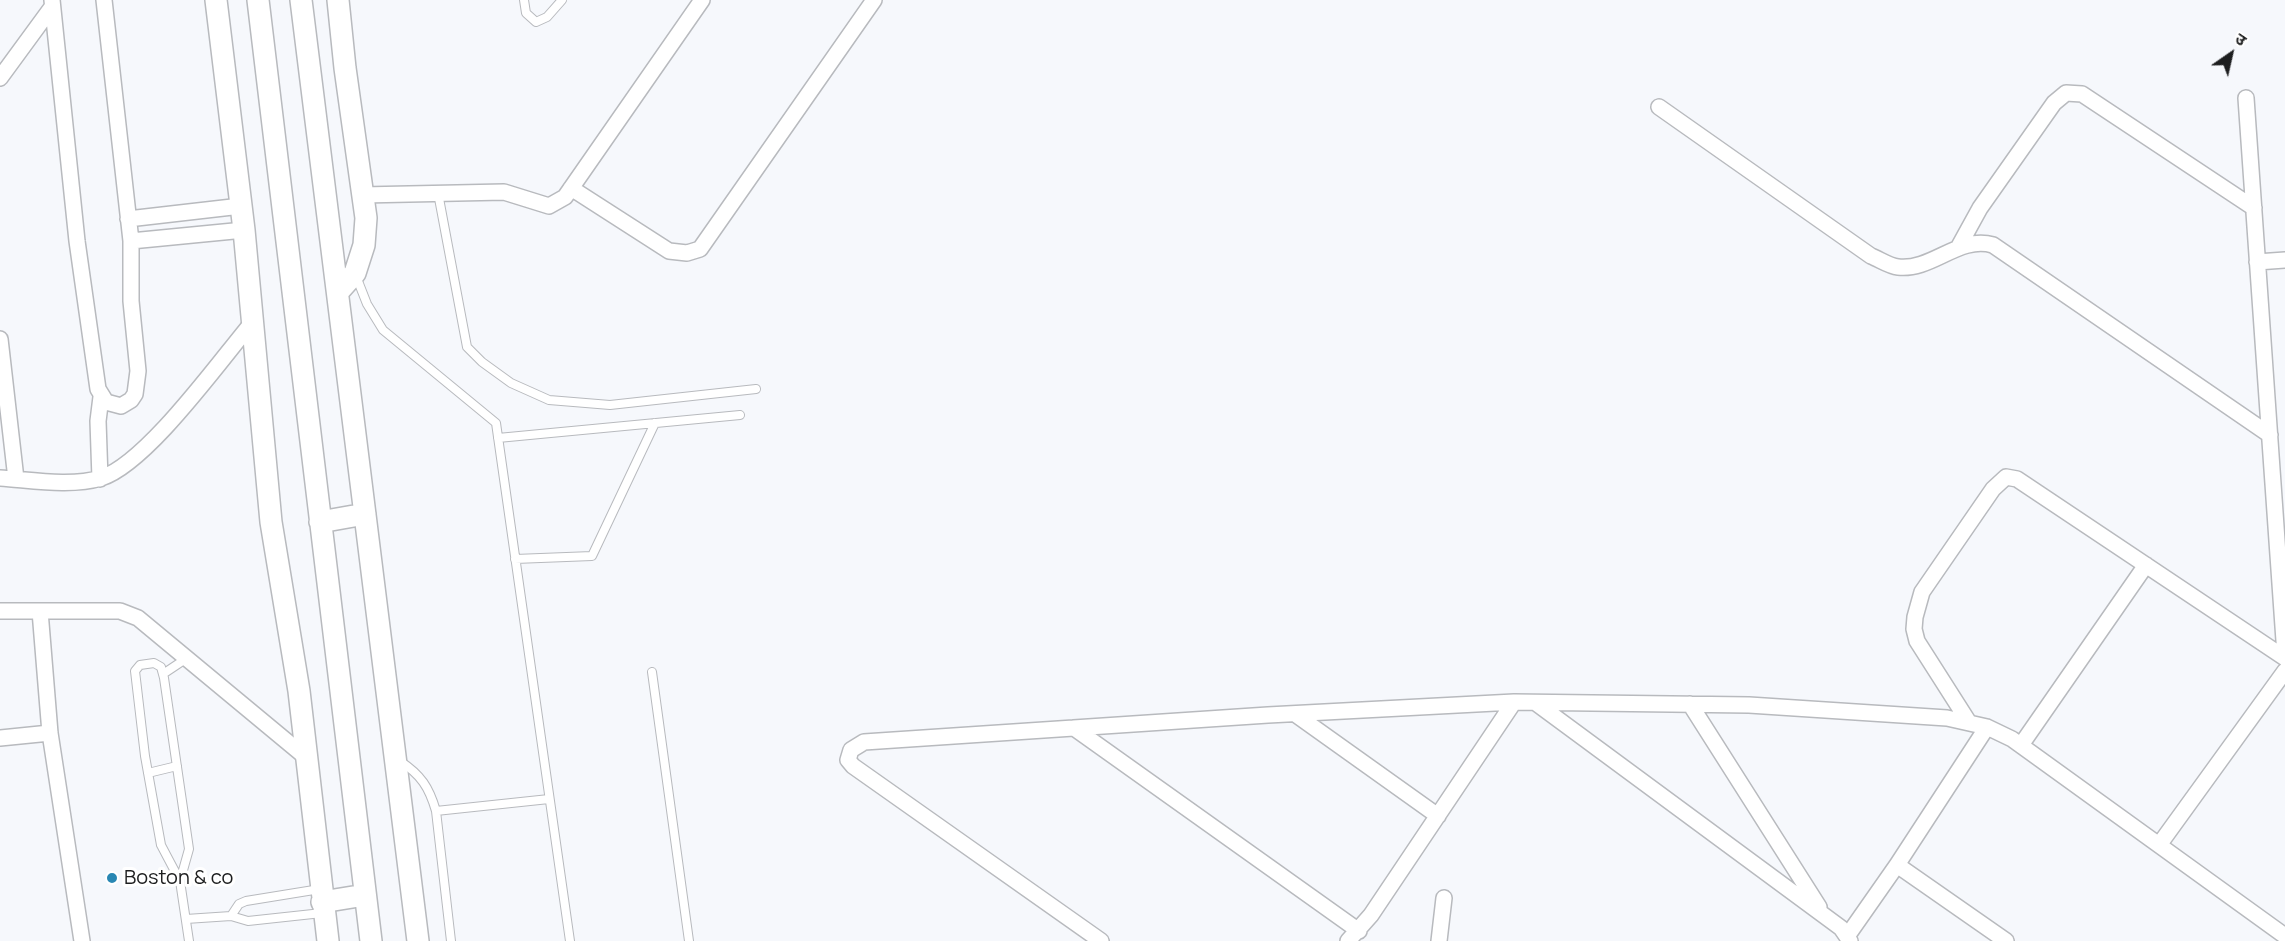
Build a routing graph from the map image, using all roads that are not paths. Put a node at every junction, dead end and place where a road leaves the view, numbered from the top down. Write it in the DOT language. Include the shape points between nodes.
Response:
graph roads {
  1 [pos="104,0"];
  2 [pos="216,0"];
  3 [pos="258,0"];
  4 [pos="302,0"];
  5 [pos="338,0"];
  6 [pos="524,0"];
  7 [pos="562,0"];
  8 [pos="702,0"];
  9 [pos="874,0"];
  10 [pos="52,4"];
  11 [pos="0,78"];
  12 [pos="2246,98"];
  13 [pos="1659,107"];
  14 [pos="571,188"];
  15 [pos="438,193"];
  16 [pos="362,195"];
  17 [pos="241,206"];
  18 [pos="2254,208"];
  19 [pos="128,219"];
  20 [pos="244,230"];
  21 [pos="131,241"];
  22 [pos="1958,248"];
  23 [pos="2285,260"];
  24 [pos="2258,262"];
  25 [pos="355,273"];
  26 [pos="338,292"];
  27 [pos="251,324"];
  28 [pos="0,339"];
  29 [pos="756,390"];
  30 [pos="101,397"];
  31 [pos="740,415"];
  32 [pos="655,423"];
  33 [pos="2270,435"];
  34 [pos="498,438"];
  35 [pos="0,478"];
  36 [pos="100,478"];
  37 [pos="16,479"];
  38 [pos="365,514"];
  39 [pos="320,522"];
  40 [pos="515,559"];
  41 [pos="2146,565"];
  42 [pos="0,611"];
  43 [pos="40,611"];
  44 [pos="2285,657"];
  45 [pos="187,658"];
  46 [pos="2285,671"];
  47 [pos="652,672"];
  48 [pos="163,674"];
  49 [pos="1514,702"];
  50 [pos="1536,703"];
  51 [pos="1690,704"];
  52 [pos="1295,714"];
  53 [pos="1968,721"];
  54 [pos="1987,727"];
  55 [pos="1074,728"];
  56 [pos="50,733"];
  57 [pos="0,738"];
  58 [pos="2021,745"];
  59 [pos="308,759"];
  60 [pos="396,759"];
  61 [pos="177,766"];
  62 [pos="148,773"];
  63 [pos="549,799"];
  64 [pos="436,811"];
  65 [pos="1438,816"];
  66 [pos="2158,844"];
  67 [pos="1897,865"];
  68 [pos="180,881"];
  69 [pos="365,895"];
  70 [pos="1444,898"];
  71 [pos="322,901"];
  72 [pos="1824,915"];
  73 [pos="231,916"];
  74 [pos="186,919"];
  75 [pos="1353,936"];
  76 [pos="2285,936"];
  77 [pos="1849,938"];
  78 [pos="82,941"];
  79 [pos="189,941"];
  80 [pos="328,941"];
  81 [pos="371,941"];
  82 [pos="418,941"];
  83 [pos="451,941"];
  84 [pos="570,941"];
  85 [pos="689,941"];
  86 [pos="1101,941"];
  87 [pos="1439,941"];
  88 [pos="2006,941"];
  1 -- 19 [label="street"];
  2 -- 17 [label="main road"];
  3 -- 39 [label="main road"];
  4 -- 26 [label="main road"];
  5 -- 16 [label="main road"];
  6 -- 7 [label="lane" via="526,13 536,22 547,17"];
  8 -- 14 [label="street"];
  9 -- 14 [label="street" via="700,249 687,253 669,251"];
  10 -- 11 [label="street"];
  10 -- 30 [label="street" via="77,242"];
  12 -- 18 [label="street"];
  13 -- 22 [label="street" via="1871,256 1896,267 1913,266"];
  14 -- 15 [label="street" via="565,197 549,206 504,192"];
  15 -- 16 [label="street"];
  15 -- 29 [label="lane" via="467,347 511,383 549,400 610,405"];
  16 -- 25 [label="main road" via="366,218 364,245"];
  17 -- 19 [label="street"];
  17 -- 20 [label="main road"];
  18 -- 22 [label="street" via="2082,94 2066,93 2054,103 2001,177"];
  18 -- 24 [label="street"];
  19 -- 21 [label="street"];
  20 -- 21 [label="street"];
  20 -- 27 [label="main road"];
  21 -- 30 [label="street" via="137,388 131,400 121,406"];
  22 -- 33 [label="street" via="1973,243 1993,245"];
  23 -- 24 [label="street"];
  24 -- 33 [label="street"];
  25 -- 26 [label="main road"];
  25 -- 34 [label="lane" via="383,330 496,423"];
  26 -- 38 [label="main road"];
  27 -- 36 [label="street" via="140,453 121,470"];
  27 -- 59 [label="main road" via="271,522"];
  28 -- 37 [label="street"];
  30 -- 36 [label="street"];
  31 -- 32 [label="lane"];
  32 -- 34 [label="lane"];
  32 -- 40 [label="lane" via="592,556"];
  33 -- 44 [label="street"];
  34 -- 40 [label="lane"];
  35 -- 37 [label="street"];
  36 -- 37 [label="street" via="70,482"];
  38 -- 39 [label="main road"];
  38 -- 60 [label="main road"];
  39 -- 69 [label="main road"];
  40 -- 63 [label="lane"];
  41 -- 44 [label="street"];
  41 -- 53 [label="street" via="2018,479 2000,480 1922,592 1915,617 1914,629 1921,648"];
  41 -- 58 [label="street"];
  42 -- 43 [label="street"];
  43 -- 45 [label="street" via="129,614"];
  43 -- 56 [label="street"];
  45 -- 48 [label="lane"];
  45 -- 59 [label="street"];
  46 -- 66 [label="street"];
  47 -- 85 [label="lane"];
  48 -- 61 [label="lane"];
  48 -- 62 [label="lane" via="154,663 140,665 135,671"];
  49 -- 50 [label="street"];
  49 -- 52 [label="street"];
  49 -- 65 [label="street"];
  50 -- 51 [label="street"];
  50 -- 72 [label="street"];
  51 -- 53 [label="street"];
  51 -- 72 [label="street"];
  52 -- 55 [label="street"];
  52 -- 65 [label="street"];
  53 -- 54 [label="street"];
  54 -- 58 [label="street"];
  54 -- 67 [label="street"];
  55 -- 75 [label="street"];
  55 -- 86 [label="street" via="864,742 851,750 848,760"];
  56 -- 57 [label="street"];
  56 -- 78 [label="street"];
  58 -- 66 [label="street"];
  59 -- 71 [label="main road"];
  60 -- 64 [label="lane" via="426,782"];
  60 -- 82 [label="main road"];
  61 -- 62 [label="lane"];
  61 -- 68 [label="lane" via="189,849"];
  62 -- 68 [label="lane" via="161,845"];
  63 -- 64 [label="lane"];
  63 -- 84 [label="lane"];
  64 -- 83 [label="lane"];
  65 -- 75 [label="street"];
  66 -- 76 [label="street"];
  67 -- 77 [label="street"];
  67 -- 88 [label="street"];
  68 -- 74 [label="lane"];
  69 -- 71 [label="main road"];
  69 -- 81 [label="main road"];
  70 -- 87 [label="street"];
  71 -- 73 [label="lane" via="248,921"];
  71 -- 73 [label="lane" via="246,901"];
  71 -- 80 [label="main road"];
  72 -- 77 [label="street"];
  73 -- 74 [label="lane"];
  74 -- 79 [label="lane"];
}
